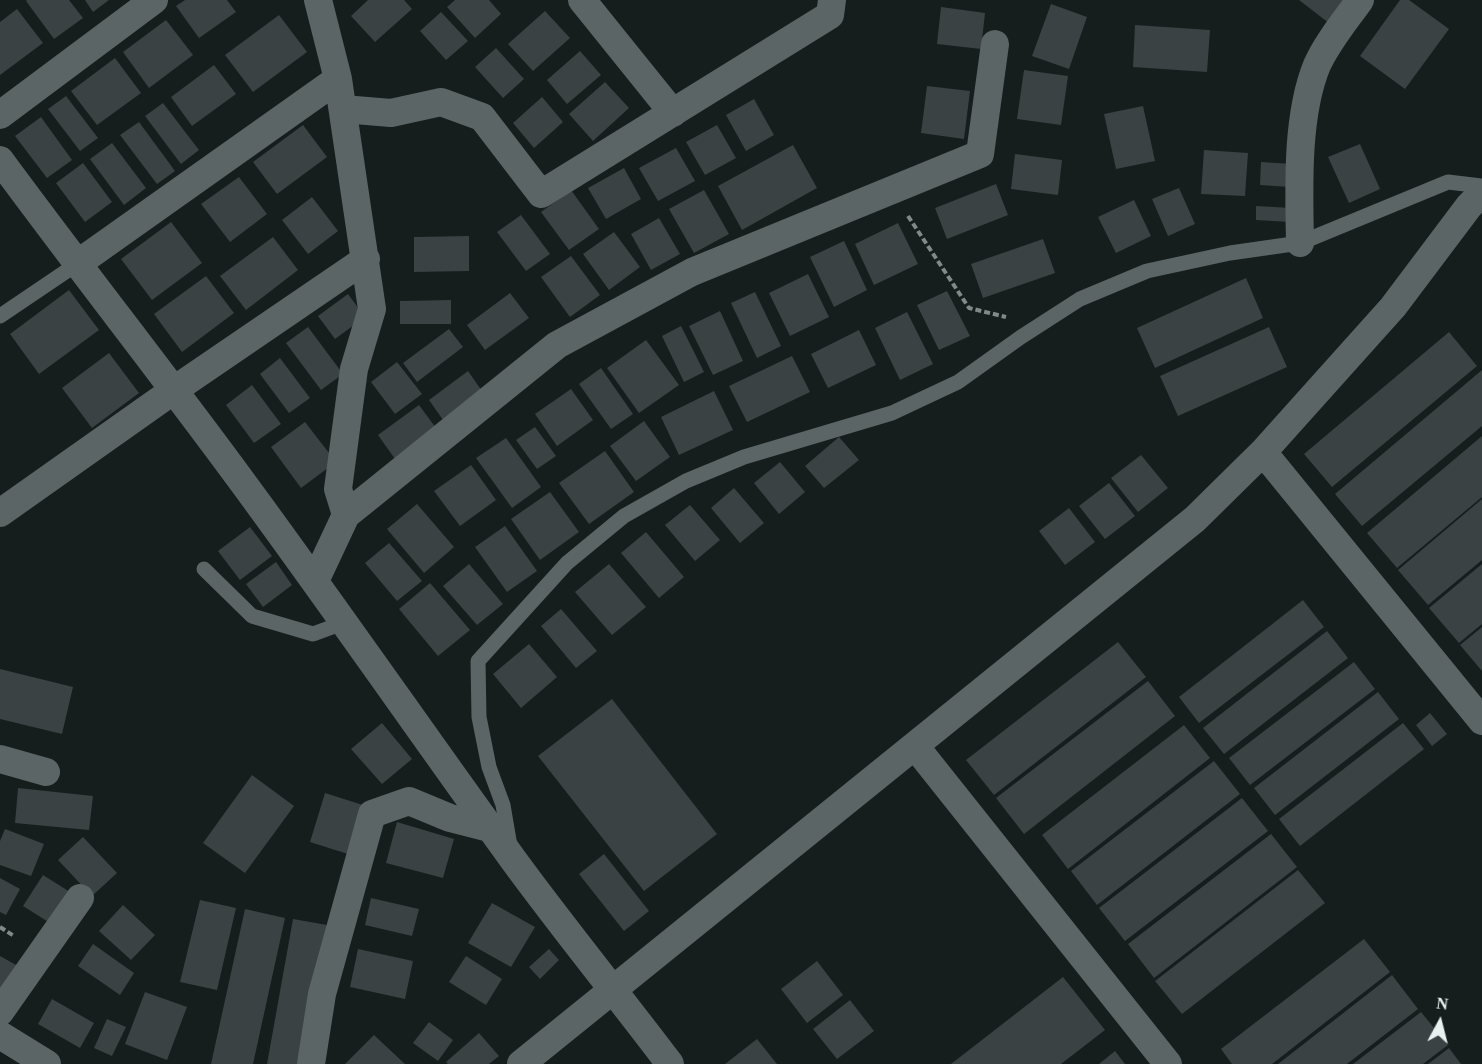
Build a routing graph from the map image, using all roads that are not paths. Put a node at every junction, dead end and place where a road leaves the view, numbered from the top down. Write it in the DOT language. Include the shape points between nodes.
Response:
graph roads {
  1 [pos="154,0"];
  2 [pos="318,0"];
  3 [pos="582,0"];
  4 [pos="832,0"];
  5 [pos="1360,0"];
  6 [pos="995,44"];
  7 [pos="338,79"];
  8 [pos="343,109"];
  9 [pos="673,112"];
  10 [pos="0,115"];
  11 [pos="0,160"];
  12 [pos="1479,199"];
  13 [pos="1300,243"];
  14 [pos="366,259"];
  15 [pos="77,264"];
  16 [pos="0,316"];
  17 [pos="174,390"];
  18 [pos="1263,452"];
  19 [pos="0,513"];
  20 [pos="346,515"];
  21 [pos="204,569"];
  22 [pos="315,581"];
  23 [pos="343,622"];
  24 [pos="1482,721"];
  25 [pos="915,746"];
  26 [pos="0,759"];
  27 [pos="46,772"];
  28 [pos="492,829"];
  29 [pos="512,858"];
  30 [pos="80,898"];
  31 [pos="614,989"];
  32 [pos="0,1012"];
  33 [pos="0,1035"];
  34 [pos="47,1064"];
  35 [pos="311,1064"];
  36 [pos="521,1064"];
  37 [pos="670,1064"];
  38 [pos="1168,1064"];
  1 -- 10 [label="street"];
  2 -- 7 [label="street"];
  3 -- 9 [label="street"];
  4 -- 9 [label="street" via="830,15"];
  5 -- 13 [label="street" via="1321,58 1307,102 1299,175"];
  6 -- 20 [label="street" via="980,154 692,272 557,345"];
  7 -- 8 [label="street"];
  7 -- 15 [label="street"];
  8 -- 9 [label="street" via="391,113 441,102 482,117 541,194"];
  8 -- 14 [label="street"];
  11 -- 15 [label="street"];
  12 -- 13 [label="lane" via="1448,182"];
  12 -- 18 [label="street" via="1393,307"];
  13 -- 29 [label="lane" via="1148,271 1080,300 958,382 892,413 744,457 686,481 624,516 567,563 478,661 479,717 489,767 503,805"];
  14 -- 17 [label="street"];
  14 -- 20 [label="street" via="372,309 354,369 338,489"];
  15 -- 16 [label="lane"];
  15 -- 17 [label="street"];
  17 -- 19 [label="street"];
  17 -- 22 [label="street"];
  18 -- 24 [label="street"];
  18 -- 25 [label="street" via="1195,519"];
  20 -- 22 [label="street"];
  21 -- 23 [label="lane" via="252,616 313,634"];
  22 -- 23 [label="street"];
  23 -- 28 [label="street"];
  25 -- 31 [label="street"];
  25 -- 38 [label="street"];
  26 -- 27 [label="street"];
  28 -- 29 [label="street"];
  28 -- 35 [label="street" via="450,818 409,801 372,814 322,994"];
  29 -- 31 [label="street"];
  30 -- 32 [label="street"];
  31 -- 36 [label="street"];
  31 -- 37 [label="street"];
  33 -- 34 [label="street"];
}
